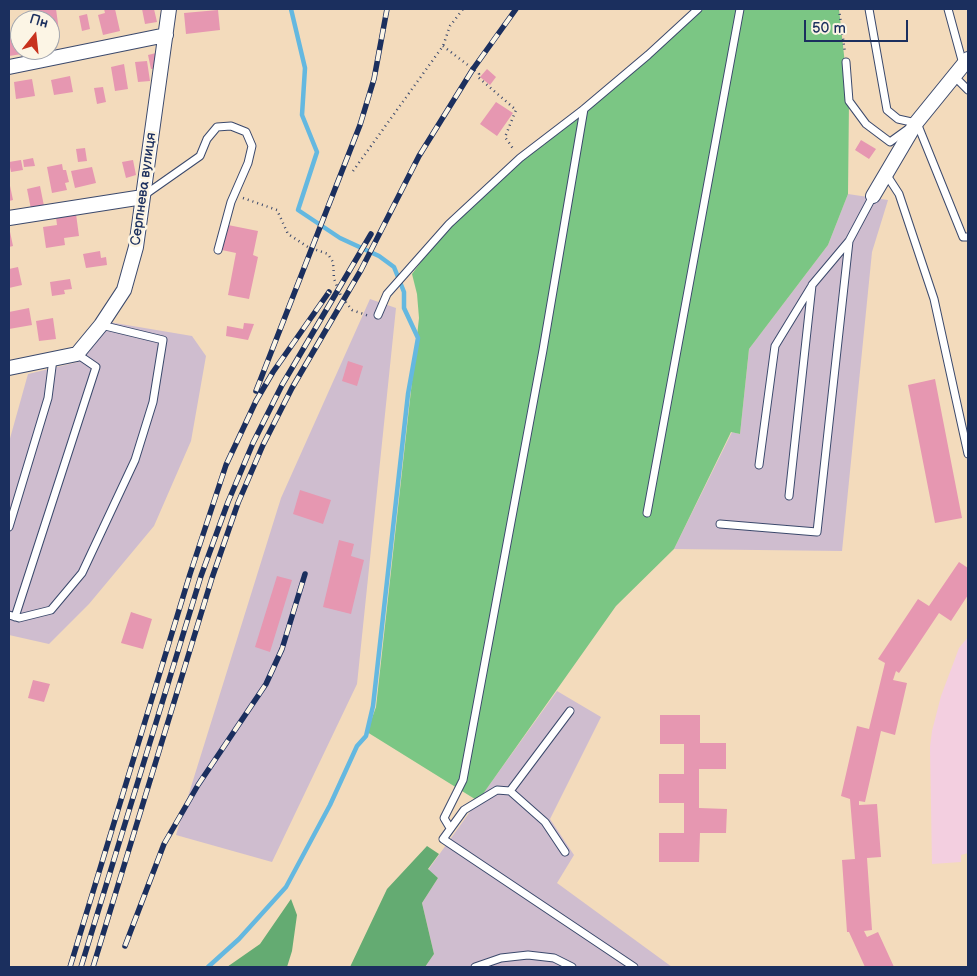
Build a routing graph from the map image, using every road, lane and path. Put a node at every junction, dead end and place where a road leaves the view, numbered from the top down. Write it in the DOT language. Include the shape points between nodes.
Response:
graph roads {
  1 [pos="169,9"];
  2 [pos="463,9"];
  3 [pos="698,9"];
  4 [pos="740,9"];
  5 [pos="839,9"];
  6 [pos="869,9"];
  7 [pos="948,9"];
  8 [pos="166,35"];
  9 [pos="443,46"];
  10 [pos="846,62"];
  11 [pos="9,66"];
  12 [pos="961,66"];
  13 [pos="968,90"];
  14 [pos="584,110"];
  15 [pos="916,123"];
  16 [pos="520,158"];
  17 [pos="353,171"];
  18 [pos="886,174"];
  19 [pos="235,194"];
  20 [pos="873,196"];
  21 [pos="143,197"];
  22 [pos="9,218"];
  23 [pos="968,237"];
  24 [pos="849,241"];
  25 [pos="218,250"];
  26 [pos="812,285"];
  27 [pos="378,314"];
  28 [pos="101,326"];
  29 [pos="77,354"];
  30 [pos="53,359"];
  31 [pos="9,368"];
  32 [pos="968,454"];
  33 [pos="759,465"];
  34 [pos="789,496"];
  35 [pos="647,513"];
  36 [pos="720,524"];
  37 [pos="9,527"];
  38 [pos="12,616"];
  39 [pos="570,711"];
  40 [pos="510,791"];
  41 [pos="450,828"];
  42 [pos="565,852"];
  43 [pos="475,967"];
  44 [pos="572,967"];
  45 [pos="634,967"];
  1 -- 8 [label="street, Серпнева вулиця"];
  2 -- 9 [label="path" via="450,26"];
  3 -- 14 [label="lane"];
  4 -- 35 [label="lane"];
  5 -- 10 [label="path"];
  6 -- 15 [label="lane" via="887,110 898,119"];
  7 -- 12 [label="lane"];
  8 -- 11 [label="street"];
  8 -- 21 [label="street, Серпнева вулиця"];
  9 -- 16 [label="path" via="479,74 478,77 516,110 505,138"];
  9 -- 17 [label="path"];
  10 -- 15 [label="lane" via="849,101 866,124 890,142"];
  12 -- 13 [label="lane"];
  12 -- 15 [label="street"];
  14 -- 16 [label="lane"];
  14 -- 41 [label="lane" via="463,780 444,818"];
  15 -- 18 [label="street"];
  15 -- 23 [label="lane" via="963,237"];
  16 -- 27 [label="lane" via="449,224 387,294"];
  18 -- 20 [label="street"];
  18 -- 32 [label="lane" via="899,194 934,300"];
  19 -- 21 [label="lane" via="252,146 246,132 231,126 217,127 207,139 200,156"];
  19 -- 25 [label="lane"];
  19 -- 27 [label="path" via="277,210 288,234 308,247 328,254 341,296 352,310 369,317"];
  20 -- 24 [label="lane"];
  21 -- 22 [label="street"];
  21 -- 28 [label="street, Серпнева вулиця" via="136,247 124,290"];
  24 -- 26 [label="lane"];
  24 -- 36 [label="lane" via="817,532"];
  26 -- 33 [label="lane" via="775,346"];
  26 -- 34 [label="lane"];
  28 -- 29 [label="street, Серпнева вулиця"];
  28 -- 38 [label="lane" via="163,340 153,402 135,460 82,573 51,610 19,618"];
  29 -- 30 [label="street"];
  29 -- 38 [label="lane" via="96,366"];
  30 -- 31 [label="street"];
  30 -- 37 [label="lane" via="48,398"];
  39 -- 40 [label="lane"];
  40 -- 41 [label="lane" via="497,790 464,810"];
  40 -- 42 [label="lane" via="544,822"];
  41 -- 45 [label="lane" via="443,838"];
  43 -- 44 [label="lane" via="501,958 528,955 554,958"];
}
